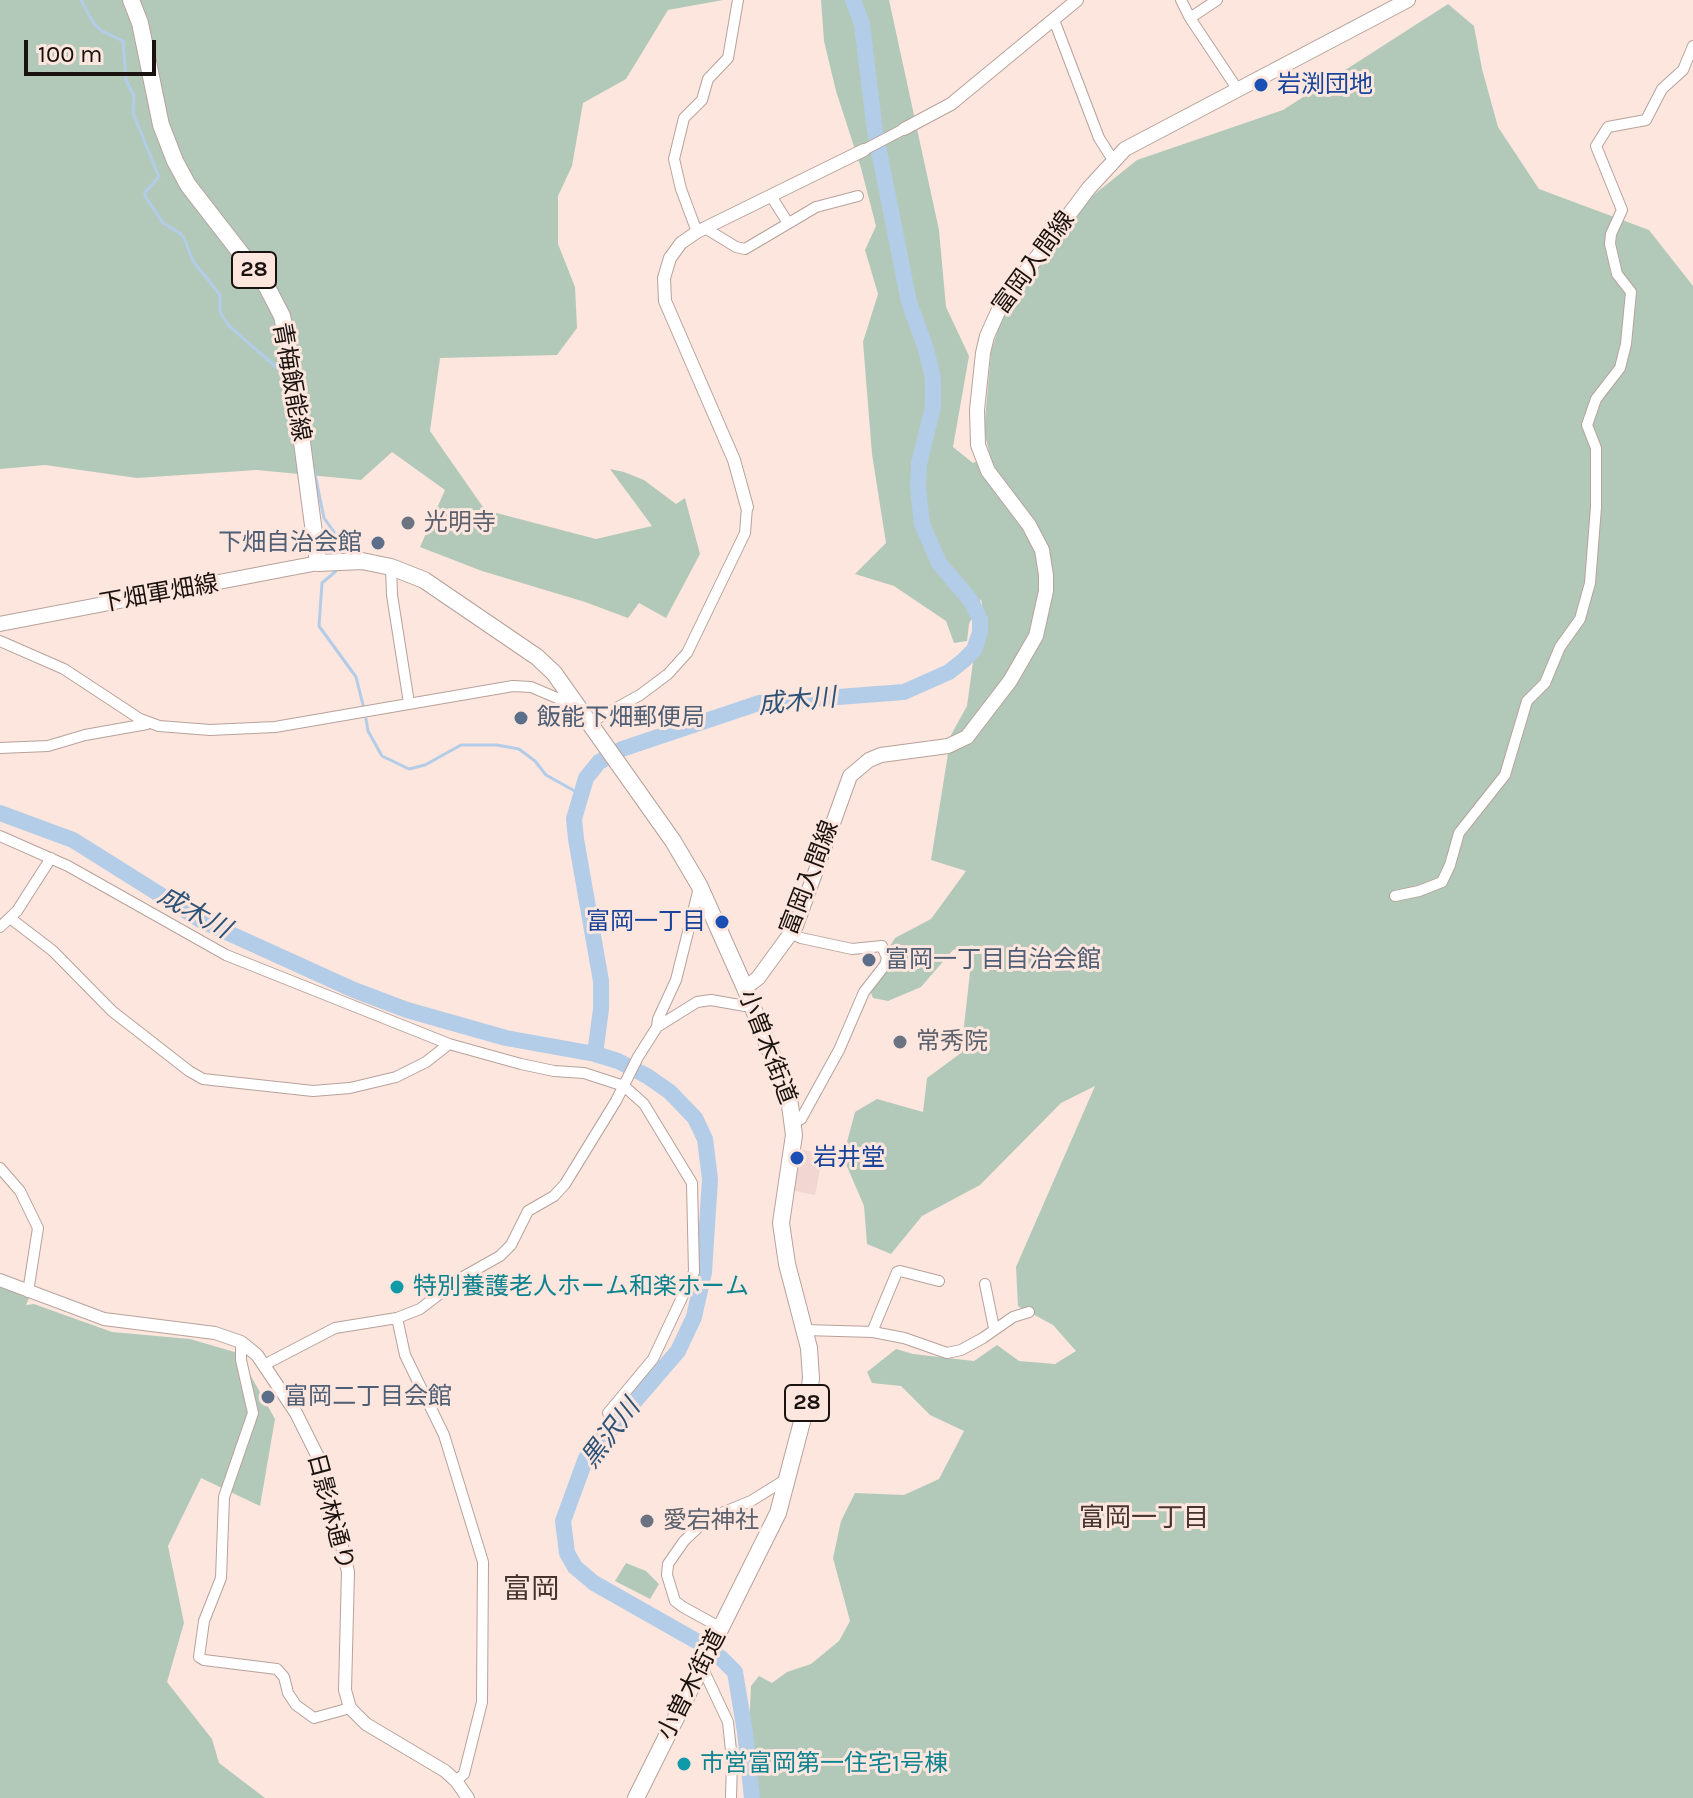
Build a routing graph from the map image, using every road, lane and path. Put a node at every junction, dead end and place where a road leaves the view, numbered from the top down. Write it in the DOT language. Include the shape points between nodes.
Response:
graph roads {
  1 [pos="131,0"];
  2 [pos="738,0"];
  3 [pos="1077,0"];
  4 [pos="1181,0"];
  5 [pos="1217,0"];
  6 [pos="1408,0"];
  7 [pos="1190,18"];
  8 [pos="1054,20"];
  9 [pos="1693,46"];
  10 [pos="1238,90"];
  11 [pos="904,129"];
  12 [pos="864,150"];
  13 [pos="1113,160"];
  14 [pos="771,196"];
  15 [pos="858,196"];
  16 [pos="788,223"];
  17 [pos="701,230"];
  18 [pos="747,507"];
  19 [pos="318,563"];
  20 [pos="391,567"];
  21 [pos="0,624"];
  22 [pos="0,641"];
  23 [pos="409,703"];
  24 [pos="581,708"];
  25 [pos="151,723"];
  26 [pos="594,725"];
  27 [pos="0,748"];
  28 [pos="0,836"];
  29 [pos="51,858"];
  30 [pos="699,885"];
  31 [pos="1395,896"];
  32 [pos="10,918"];
  33 [pos="0,927"];
  34 [pos="792,934"];
  35 [pos="745,988"];
  36 [pos="751,1004"];
  37 [pos="657,1027"];
  38 [pos="449,1044"];
  39 [pos="626,1081"];
  40 [pos="794,1123"];
  41 [pos="0,1168"];
  42 [pos="0,1280"];
  43 [pos="939,1281"];
  44 [pos="985,1284"];
  45 [pos="28,1292"];
  46 [pos="1029,1312"];
  47 [pos="397,1318"];
  48 [pos="994,1328"];
  49 [pos="805,1330"];
  50 [pos="872,1332"];
  51 [pos="241,1342"];
  52 [pos="264,1365"];
  53 [pos="608,1413"];
  54 [pos="788,1478"];
  55 [pos="719,1632"];
  56 [pos="703,1665"];
  57 [pos="350,1708"];
  58 [pos="456,1781"];
  59 [pos="468,1798"];
  60 [pos="636,1798"];
  61 [pos="731,1798"];
  1 -- 19 [label="main road, 青梅飯能線 / 28" via="161,125 175,161 267,287 282,316"];
  2 -- 17 [label="street" via="728,58 684,118 674,159 681,189"];
  3 -- 8 [label="street"];
  4 -- 7 [label="street"];
  5 -- 7 [label="street"];
  6 -- 10 [label="main road, 富岡入間線"];
  7 -- 10 [label="street"];
  8 -- 11 [label="street" via="951,104"];
  8 -- 13 [label="street" via="1099,138"];
  9 -- 31 [label="street" via="1683,70 1662,89 1646,120 1608,127 1596,146 1622,210 1610,244 1617,274 1631,292 1620,368 1596,399 1587,425 1596,448 1596,507 1590,583 1580,619 1560,647 1545,683 1527,701 1505,775 1459,833 1442,882"];
  10 -- 13 [label="main road, 富岡入間線" via="1138,141"];
  11 -- 12 [label="street"];
  12 -- 14 [label="street"];
  13 -- 34 [label="main road, 富岡入間線" via="1001,305 983,353 978,445 988,471 1037,537 1044,560 1046,591 1036,636 967,737 948,746 881,755 850,776"];
  14 -- 16 [label="street"];
  14 -- 17 [label="street"];
  15 -- 16 [label="street" via="816,207"];
  16 -- 17 [label="street" via="745,249"];
  17 -- 18 [label="street" via="670,258 665,301 734,460"];
  18 -- 26 [label="street" via="745,533 687,653 668,674"];
  19 -- 20 [label="main road, 小曽木街道 / 28" via="362,561"];
  19 -- 21 [label="main road, 下畑軍畑線"];
  20 -- 23 [label="street"];
  20 -- 24 [label="main road, 小曽木街道 / 28" via="424,580 537,657"];
  22 -- 25 [label="street" via="64,669"];
  23 -- 24 [label="street" via="522,685"];
  23 -- 25 [label="street" via="275,727 210,730"];
  24 -- 26 [label="main road, 小曽木街道 / 28"];
  25 -- 27 [label="street" via="48,746"];
  26 -- 30 [label="main road, 小曽木街道 / 28"];
  28 -- 29 [label="street"];
  29 -- 32 [label="street"];
  29 -- 38 [label="street" via="226,955"];
  30 -- 35 [label="main road, 小曽木街道 / 28"];
  30 -- 37 [label="street" via="676,980"];
  32 -- 33 [label="street"];
  32 -- 38 [label="street" via="53,951 119,1018 203,1079 313,1091 350,1088 396,1077"];
  34 -- 35 [label="main road, 富岡入間線"];
  34 -- 40 [label="street" via="852,949 882,946 887,958 864,992 801,1119"];
  35 -- 36 [label="main road, 小曽木街道 / 28"];
  36 -- 37 [label="street" via="697,1002"];
  36 -- 40 [label="main road, 小曽木街道 / 28" via="787,1091"];
  37 -- 39 [label="street"];
  38 -- 39 [label="street" via="521,1064"];
  39 -- 47 [label="street" via="565,1184 528,1211 506,1251 420,1309"];
  39 -- 53 [label="street" via="692,1183 694,1272 653,1359"];
  40 -- 49 [label="main road, 小曽木街道 / 28" via="781,1223"];
  41 -- 45 [label="street" via="20,1191 38,1228"];
  42 -- 45 [label="street"];
  43 -- 50 [label="street" via="897,1272"];
  44 -- 48 [label="street"];
  45 -- 51 [label="street" via="104,1319 192,1329"];
  46 -- 48 [label="street"];
  47 -- 52 [label="street" via="335,1328"];
  47 -- 58 [label="street" via="405,1355 444,1435 483,1562 482,1702 464,1774"];
  48 -- 50 [label="street" via="947,1353"];
  49 -- 50 [label="street"];
  49 -- 54 [label="main road, 小曽木街道 / 28" via="811,1378"];
  51 -- 52 [label="street, 日影林通り"];
  51 -- 57 [label="street" via="253,1413 224,1497 221,1578 204,1621 199,1657 277,1669 296,1705 314,1718"];
  52 -- 57 [label="street, 日影林通り" via="318,1457 343,1545 348,1585 345,1690"];
  54 -- 55 [label="main road, 小曽木街道 / 28" via="778,1513"];
  54 -- 55 [label="street" via="707,1519 668,1564 675,1601"];
  55 -- 56 [label="main road, 小曽木街道 / 28"];
  56 -- 60 [label="main road, 小曽木街道 / 28"];
  56 -- 61 [label="street" via="728,1722"];
  57 -- 58 [label="street" via="366,1724"];
  58 -- 59 [label="street"];
}
